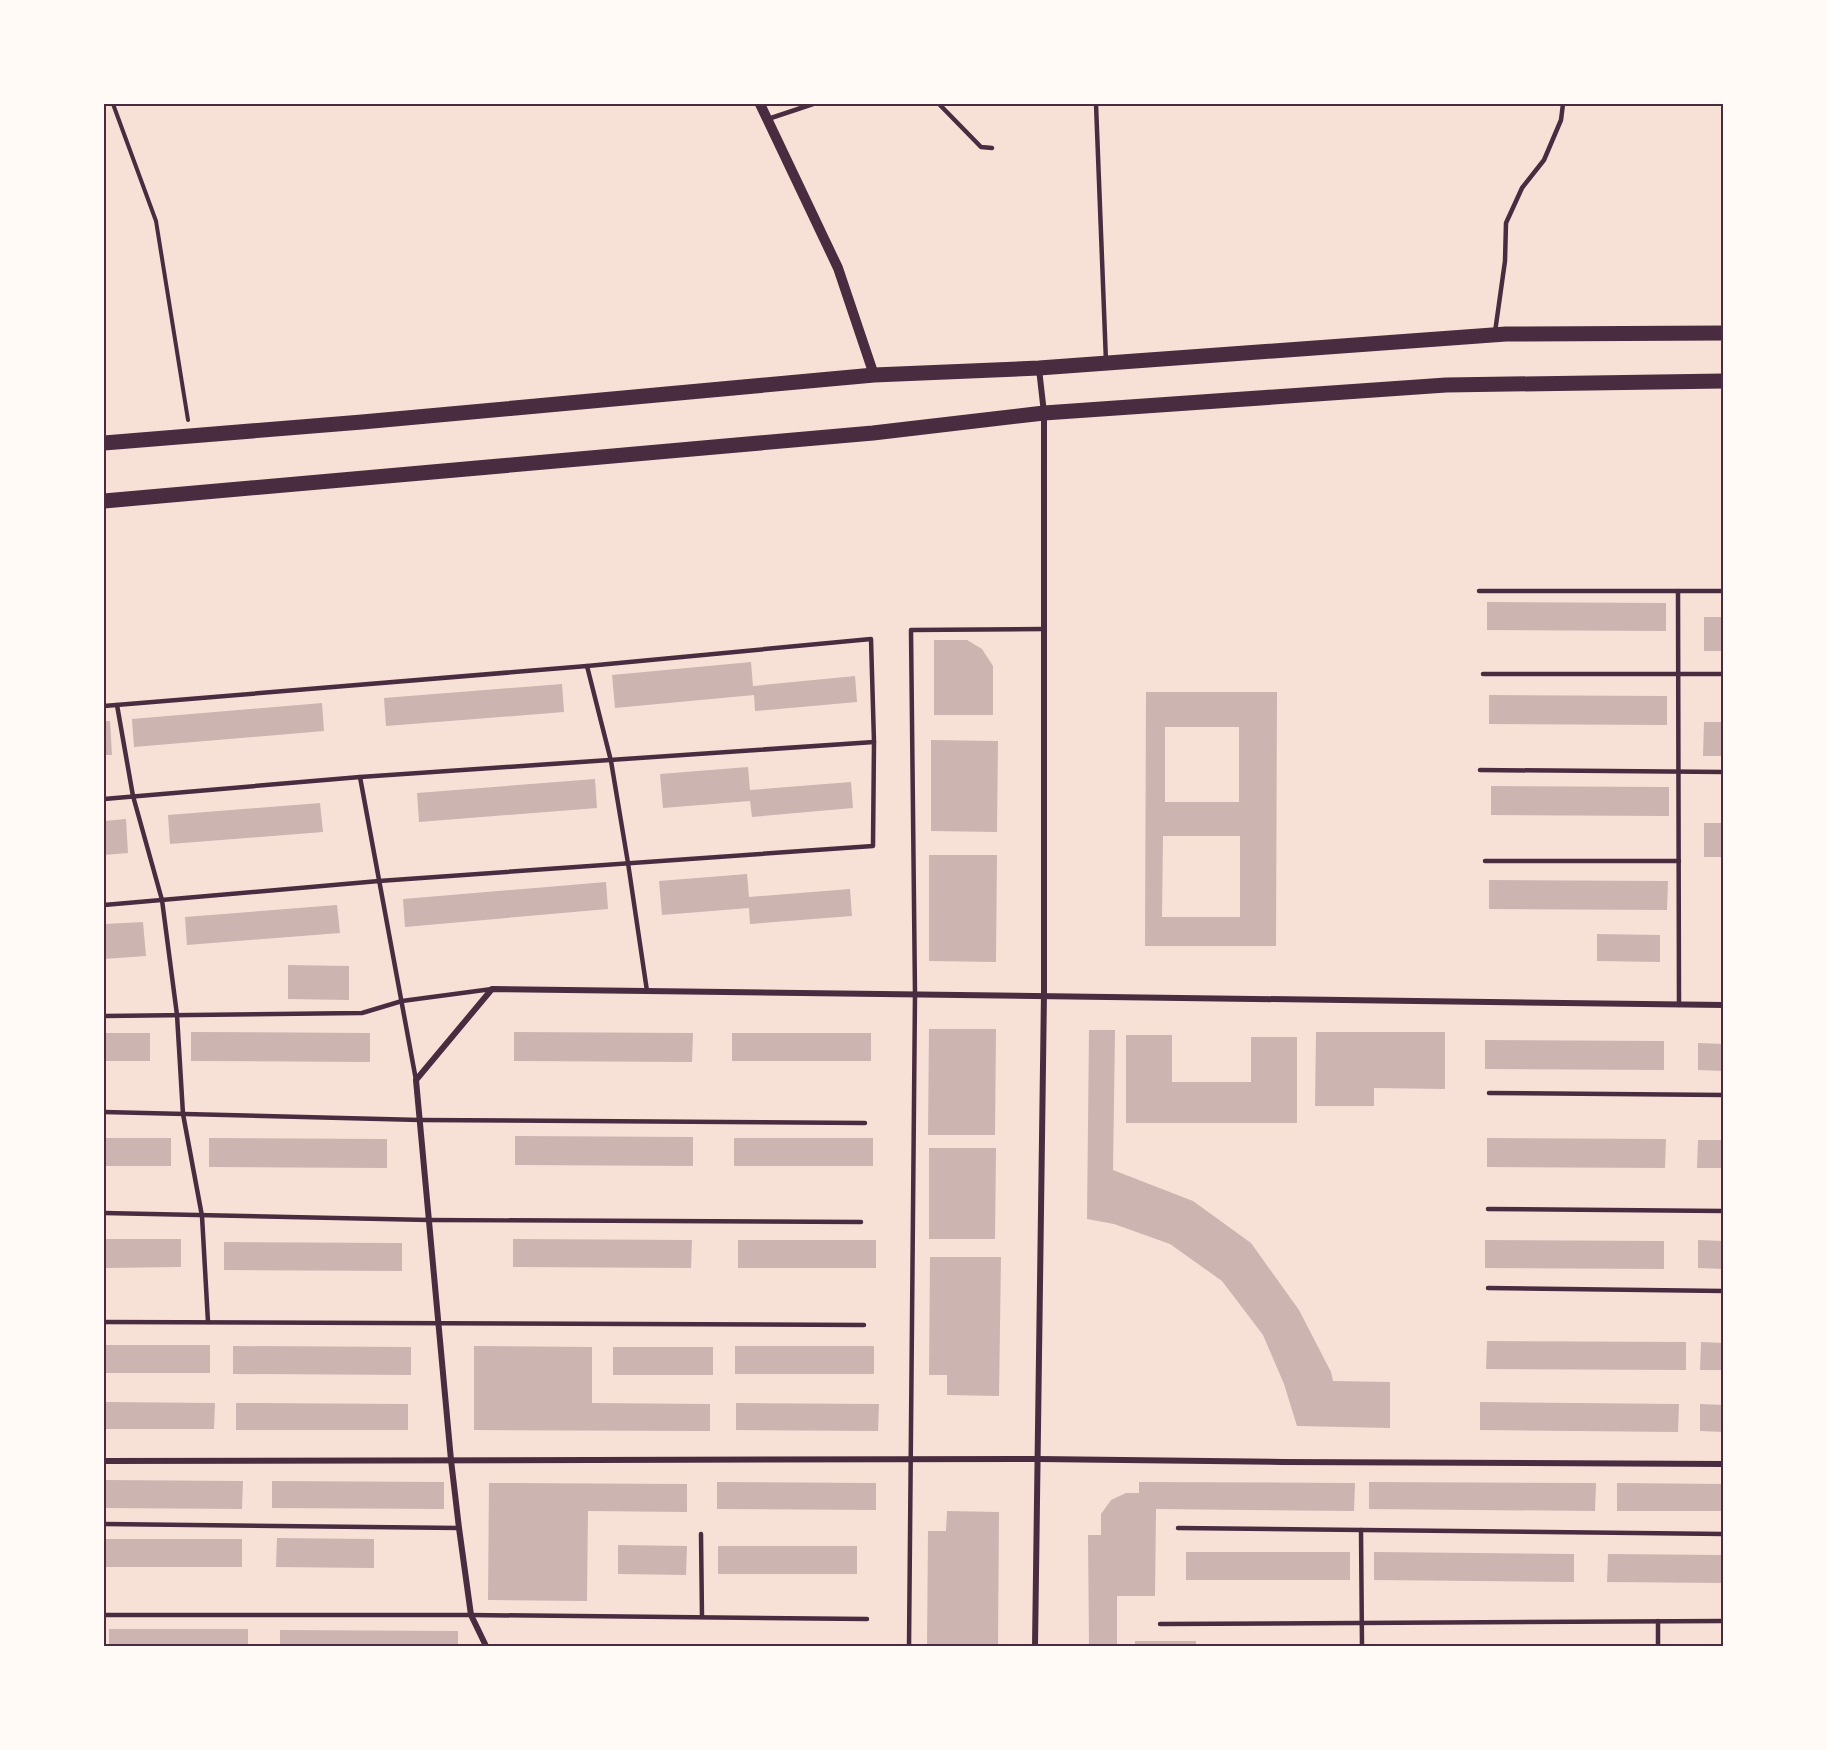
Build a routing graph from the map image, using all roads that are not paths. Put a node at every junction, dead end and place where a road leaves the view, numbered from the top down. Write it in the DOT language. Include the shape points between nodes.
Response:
graph roads {
  1 [pos="760,104"];
  2 [pos="813,104"];
  3 [pos="939,104"];
  4 [pos="1096,104"];
  5 [pos="1563,104"];
  6 [pos="768,119"];
  7 [pos="992,148"];
  8 [pos="1724,333"];
  9 [pos="1494,335"];
  10 [pos="1106,363"];
  11 [pos="1039,368"];
  12 [pos="874,375"];
  13 [pos="1724,381"];
  14 [pos="1044,413"];
  15 [pos="104,443"];
  16 [pos="104,501"];
  17 [pos="1479,591"];
  18 [pos="1678,591"];
  19 [pos="1724,591"];
  20 [pos="1043,629"];
  21 [pos="587,666"];
  22 [pos="1484,674"];
  23 [pos="1678,674"];
  24 [pos="1724,674"];
  25 [pos="117,705"];
  26 [pos="104,706"];
  27 [pos="874,742"];
  28 [pos="611,761"];
  29 [pos="1480,770"];
  30 [pos="1678,771"];
  31 [pos="1724,772"];
  32 [pos="360,777"];
  33 [pos="133,796"];
  34 [pos="104,799"];
  35 [pos="1485,861"];
  36 [pos="1679,861"];
  37 [pos="628,863"];
  38 [pos="379,881"];
  39 [pos="162,900"];
  40 [pos="104,905"];
  41 [pos="492,989"];
  42 [pos="647,991"];
  43 [pos="915,994"];
  44 [pos="1043,996"];
  45 [pos="402,1001"];
  46 [pos="1679,1005"];
  47 [pos="1724,1005"];
  48 [pos="177,1015"];
  49 [pos="104,1016"];
  50 [pos="416,1080"];
  51 [pos="1489,1093"];
  52 [pos="1724,1095"];
  53 [pos="104,1112"];
  54 [pos="183,1114"];
  55 [pos="420,1120"];
  56 [pos="865,1122"];
  57 [pos="1488,1209"];
  58 [pos="1724,1211"];
  59 [pos="104,1213"];
  60 [pos="201,1215"];
  61 [pos="429,1220"];
  62 [pos="861,1222"];
  63 [pos="1488,1288"];
  64 [pos="1724,1291"];
  65 [pos="104,1322"];
  66 [pos="208,1322"];
  67 [pos="439,1323"];
  68 [pos="864,1325"];
  69 [pos="1038,1459"];
  70 [pos="451,1460"];
  71 [pos="911,1460"];
  72 [pos="104,1461"];
  73 [pos="1724,1464"];
  74 [pos="104,1524"];
  75 [pos="459,1528"];
  76 [pos="1178,1528"];
  77 [pos="1361,1530"];
  78 [pos="700,1534"];
  79 [pos="1724,1534"];
  80 [pos="104,1615"];
  81 [pos="471,1615"];
  82 [pos="702,1617"];
  83 [pos="867,1619"];
  84 [pos="1658,1621"];
  85 [pos="1724,1621"];
  86 [pos="1362,1623"];
  87 [pos="1160,1624"];
  88 [pos="486,1647"];
  89 [pos="909,1647"];
  90 [pos="1035,1647"];
  91 [pos="1362,1647"];
  92 [pos="1658,1647"];
  1 -- 6 [label="street"];
  2 -- 6 [label="lane"];
  3 -- 7 [label="lane" via="981,147"];
  4 -- 10 [label="lane"];
  5 -- 9 [label="lane" via="1561,120 1544,160 1522,188 1506,223 1505,261"];
  6 -- 12 [label="street" via="838,268"];
  8 -- 9 [label="main road"];
  9 -- 10 [label="main road"];
  10 -- 11 [label="main road"];
  11 -- 12 [label="main road"];
  11 -- 14 [label="street"];
  12 -- 15 [label="main road"];
  13 -- 14 [label="main road" via="1446,385"];
  14 -- 16 [label="main road" via="873,433"];
  14 -- 20 [label="street"];
  17 -- 18 [label="lane"];
  18 -- 19 [label="lane"];
  18 -- 23 [label="lane"];
  20 -- 43 [label="lane" via="912,630"];
  20 -- 44 [label="street"];
  21 -- 25 [label="lane"];
  21 -- 27 [label="lane" via="871,639"];
  21 -- 28 [label="lane"];
  22 -- 23 [label="lane"];
  23 -- 24 [label="lane"];
  23 -- 30 [label="lane"];
  25 -- 26 [label="lane"];
  25 -- 33 [label="lane"];
  27 -- 28 [label="lane"];
  27 -- 37 [label="lane" via="873,846"];
  28 -- 32 [label="lane"];
  28 -- 37 [label="lane"];
  29 -- 30 [label="lane"];
  30 -- 31 [label="lane"];
  30 -- 36 [label="lane"];
  32 -- 33 [label="lane"];
  32 -- 38 [label="lane"];
  33 -- 34 [label="lane"];
  33 -- 39 [label="lane"];
  35 -- 36 [label="lane"];
  36 -- 46 [label="lane"];
  37 -- 38 [label="lane"];
  37 -- 42 [label="lane"];
  38 -- 39 [label="lane"];
  38 -- 45 [label="lane"];
  39 -- 40 [label="lane"];
  39 -- 48 [label="lane"];
  41 -- 42 [label="street"];
  41 -- 45 [label="lane"];
  41 -- 50 [label="street"];
  42 -- 43 [label="street"];
  43 -- 44 [label="street"];
  43 -- 71 [label="lane"];
  44 -- 46 [label="street"];
  44 -- 69 [label="street"];
  45 -- 48 [label="lane" via="362,1013"];
  45 -- 50 [label="lane"];
  46 -- 47 [label="street"];
  48 -- 49 [label="lane"];
  48 -- 54 [label="lane"];
  50 -- 55 [label="street"];
  51 -- 52 [label="lane"];
  53 -- 54 [label="lane"];
  54 -- 55 [label="lane"];
  54 -- 60 [label="lane"];
  55 -- 56 [label="lane"];
  55 -- 61 [label="street"];
  57 -- 58 [label="lane"];
  59 -- 60 [label="lane"];
  60 -- 61 [label="lane"];
  60 -- 66 [label="lane"];
  61 -- 62 [label="lane"];
  61 -- 67 [label="street"];
  63 -- 64 [label="lane"];
  65 -- 66 [label="lane"];
  66 -- 67 [label="lane"];
  67 -- 68 [label="lane"];
  67 -- 70 [label="street"];
  69 -- 71 [label="street"];
  69 -- 73 [label="street"];
  69 -- 90 [label="street"];
  70 -- 71 [label="street"];
  70 -- 72 [label="street"];
  70 -- 75 [label="street"];
  71 -- 89 [label="lane"];
  74 -- 75 [label="lane"];
  75 -- 81 [label="street"];
  76 -- 77 [label="lane"];
  77 -- 79 [label="lane"];
  77 -- 86 [label="lane"];
  78 -- 82 [label="lane"];
  80 -- 81 [label="lane"];
  81 -- 82 [label="lane"];
  81 -- 88 [label="street"];
  82 -- 83 [label="lane"];
  84 -- 85 [label="lane"];
  84 -- 86 [label="lane"];
  84 -- 92 [label="lane"];
  86 -- 87 [label="lane"];
  86 -- 91 [label="lane"];
}
